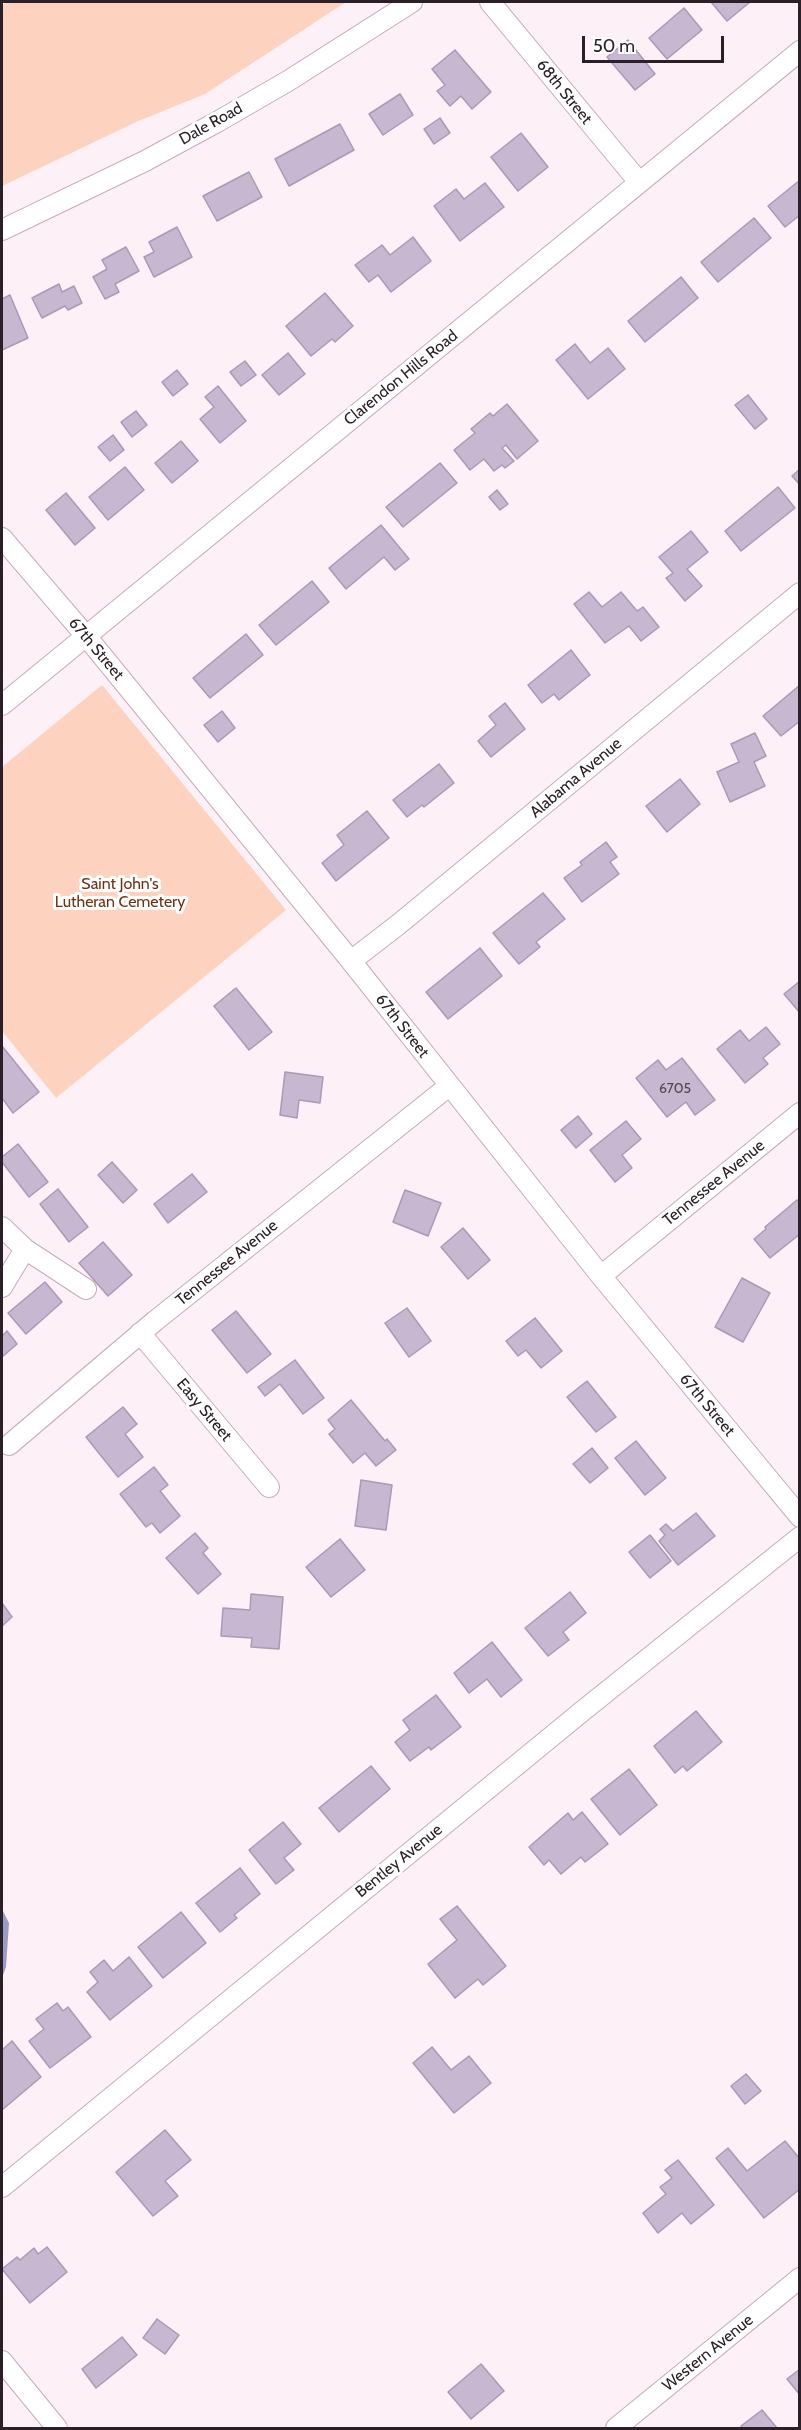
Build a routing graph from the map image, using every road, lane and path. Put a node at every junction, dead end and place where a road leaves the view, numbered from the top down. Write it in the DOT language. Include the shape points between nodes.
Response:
graph roads {
  1 [pos="412,2"];
  2 [pos="490,2"];
  3 [pos="800,51"];
  4 [pos="639,182"];
  5 [pos="2,230"];
  6 [pos="2,538"];
  7 [pos="800,593"];
  8 [pos="86,636"];
  9 [pos="2,705"];
  10 [pos="351,961"];
  11 [pos="449,1086"];
  12 [pos="800,1113"];
  13 [pos="2,1227"];
  14 [pos="25,1249"];
  15 [pos="601,1276"];
  16 [pos="2,1287"];
  17 [pos="86,1289"];
  18 [pos="140,1333"];
  19 [pos="9,1445"];
  20 [pos="269,1487"];
  21 [pos="800,1517"];
  22 [pos="800,1537"];
  23 [pos="2,2187"];
  24 [pos="800,2278"];
  25 [pos="2,2361"];
  26 [pos="57,2428"];
  27 [pos="616,2428"];
  1 -- 5 [label="street, Dale Road" via="217,122"];
  2 -- 4 [label="street, 68th Street"];
  3 -- 4 [label="street, Clarendon Hills Road"];
  4 -- 8 [label="street, Clarendon Hills Road"];
  6 -- 8 [label="street, 67th Street"];
  7 -- 10 [label="street, Alabama Avenue"];
  8 -- 9 [label="street, Clarendon Hills Road"];
  8 -- 10 [label="street, 67th Street"];
  10 -- 11 [label="street, 67th Street"];
  11 -- 15 [label="street, 67th Street"];
  11 -- 18 [label="street, Tennessee Avenue"];
  12 -- 15 [label="street, Tennessee Avenue"];
  13 -- 14 [label="street"];
  14 -- 16 [label="street"];
  14 -- 17 [label="street"];
  15 -- 21 [label="street, 67th Street"];
  18 -- 19 [label="street, Tennessee Avenue"];
  18 -- 20 [label="street, Easy Street"];
  22 -- 23 [label="street, Bentley Avenue"];
  24 -- 27 [label="street, Western Avenue"];
  25 -- 26 [label="street"];
}
